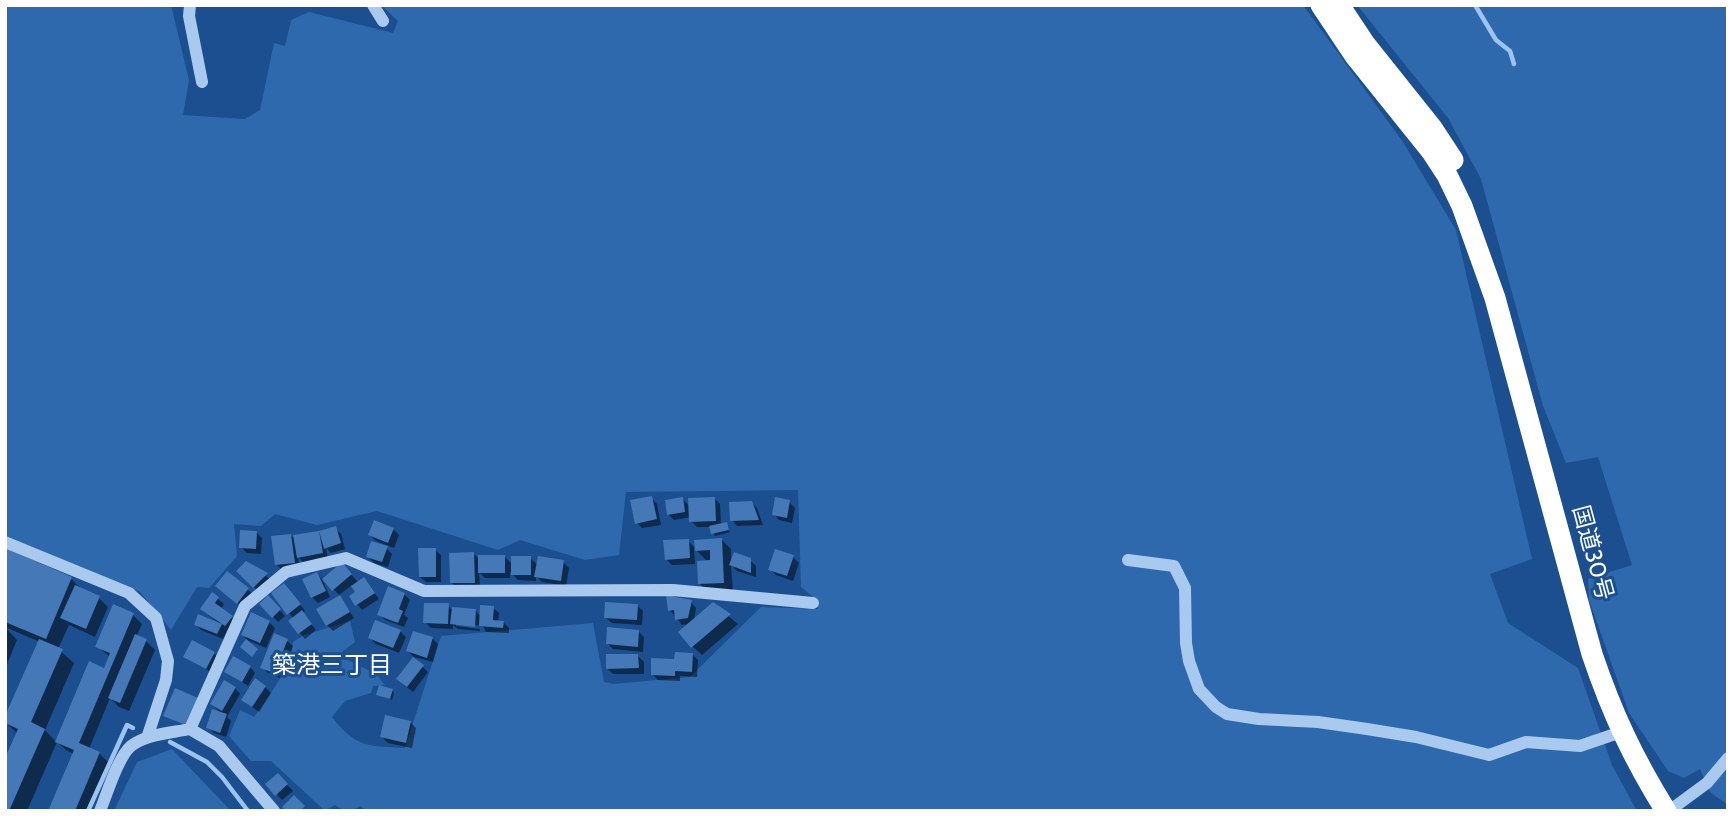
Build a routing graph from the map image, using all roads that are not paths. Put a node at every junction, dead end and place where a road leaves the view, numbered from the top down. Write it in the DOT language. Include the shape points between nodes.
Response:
graph roads {
  1 [pos="190,5"];
  2 [pos="373,5"];
  3 [pos="1321,5"];
  4 [pos="1339,5"];
  5 [pos="383,21"];
  6 [pos="202,82"];
  7 [pos="1495,298"];
  8 [pos="5,542"];
  9 [pos="1128,560"];
  10 [pos="813,603"];
  11 [pos="190,729"];
  12 [pos="1621,732"];
  13 [pos="147,738"];
  14 [pos="1728,758"];
  15 [pos="100,811"];
  16 [pos="274,811"];
  17 [pos="1668,811"];
  1 -- 6 [label="street"];
  2 -- 5 [label="street"];
  3 -- 7 [label="highway, 国道30号" via="1447,175"];
  4 -- 7 [label="highway, 国道30号" via="1461,174 1485,241"];
  7 -- 12 [label="highway, 国道30号" via="1592,654"];
  8 -- 13 [label="street" via="129,593 156,618 168,662"];
  9 -- 12 [label="street" via="1174,566 1185,588 1186,643 1192,670 1199,689 1227,714 1367,729 1489,755 1526,742 1580,746"];
  10 -- 11 [label="street" via="673,590 424,591 346,558 286,572 245,606"];
  11 -- 13 [label="street"];
  11 -- 16 [label="street" via="219,746"];
  12 -- 17 [label="highway, 国道30号"];
  13 -- 15 [label="street" via="123,757"];
  14 -- 17 [label="street" via="1707,783"];
}
